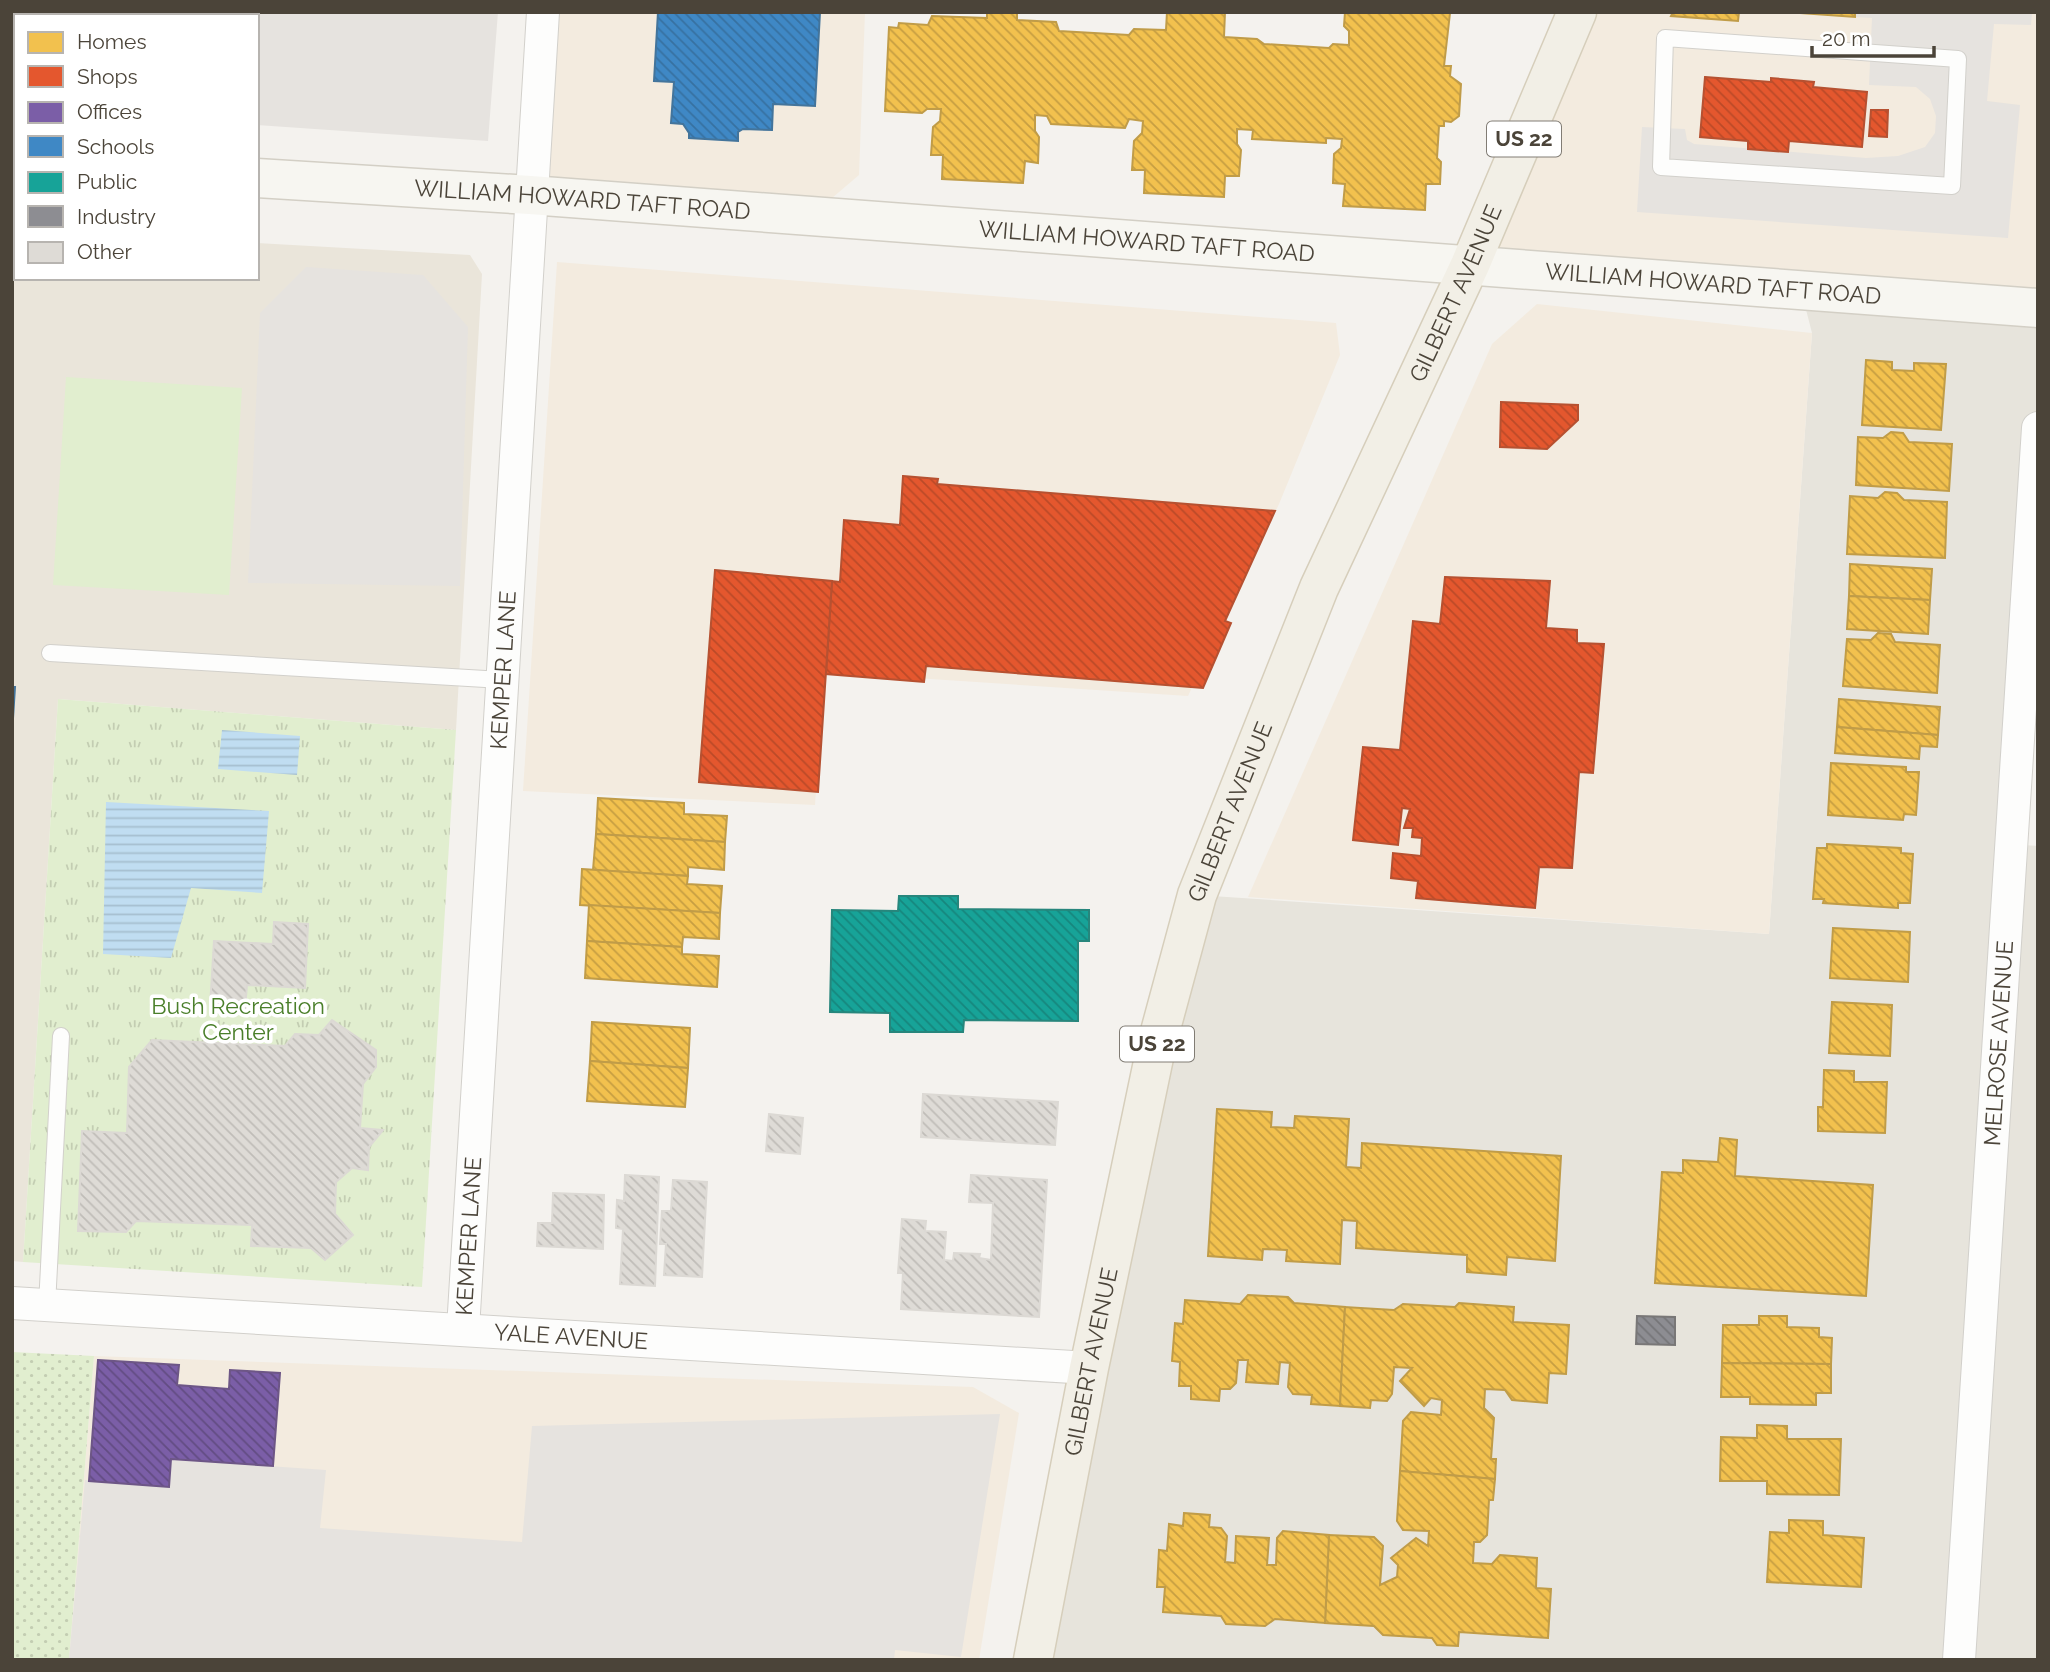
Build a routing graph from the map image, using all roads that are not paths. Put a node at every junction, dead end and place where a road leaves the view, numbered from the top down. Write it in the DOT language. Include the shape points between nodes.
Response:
graph roads {
  1 [pos="543,12"];
  2 [pos="1577,12"];
  3 [pos="259,178"];
  4 [pos="1808,178"];
  5 [pos="530,195"];
  6 [pos="1470,265"];
  7 [pos="2038,308"];
  8 [pos="2038,428"];
  9 [pos="50,653"];
  10 [pos="502,681"];
  11 [pos="61,1036"];
  12 [pos="12,1303"];
  13 [pos="47,1305"];
  14 [pos="463,1329"];
  15 [pos="1089,1368"];
  16 [pos="1032,1660"];
  17 [pos="1959,1660"];
  1 -- 5 [label="street, KEMPER LANE"];
  2 -- 6 [label="main road, GILBERT AVENUE / US 22"];
  3 -- 5 [label="street, WILLIAM HOWARD TAFT ROAD"];
  4 -- 4 [label="lane" via="1952,186 1958,59 1665,38 1661,167"];
  5 -- 6 [label="street, WILLIAM HOWARD TAFT ROAD"];
  5 -- 10 [label="street, KEMPER LANE"];
  6 -- 7 [label="street, WILLIAM HOWARD TAFT ROAD"];
  6 -- 15 [label="main road, GILBERT AVENUE / US 22" via="1319,588 1197,895 1157,1043"];
  8 -- 17 [label="street, MELROSE AVENUE"];
  9 -- 10 [label="lane"];
  10 -- 14 [label="street, KEMPER LANE"];
  11 -- 13 [label="lane"];
  12 -- 13 [label="street, YALE AVENUE"];
  13 -- 14 [label="street, YALE AVENUE"];
  14 -- 15 [label="street, YALE AVENUE"];
  15 -- 16 [label="main road, GILBERT AVENUE / US 22"];
}
